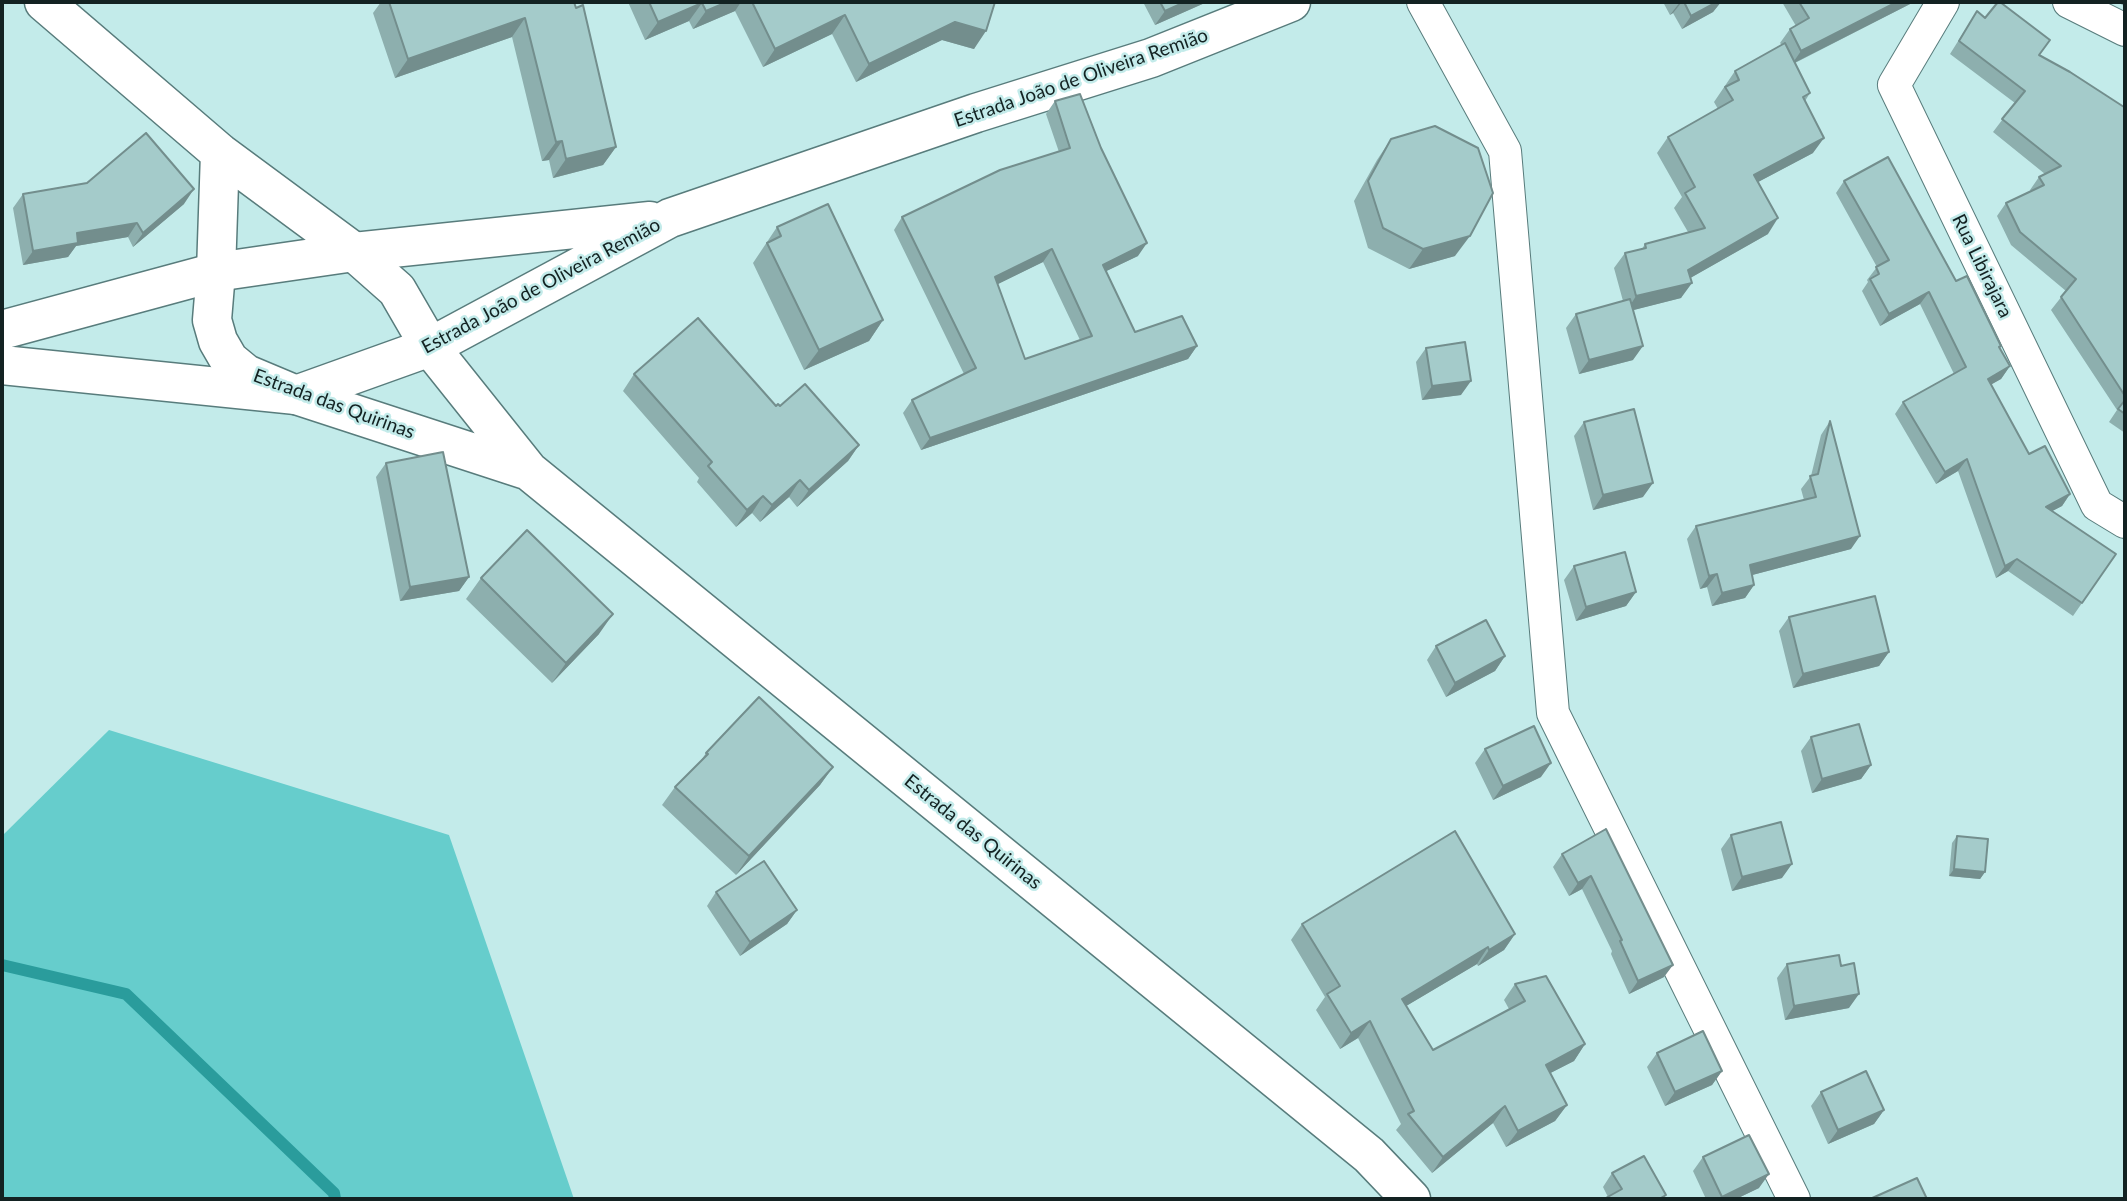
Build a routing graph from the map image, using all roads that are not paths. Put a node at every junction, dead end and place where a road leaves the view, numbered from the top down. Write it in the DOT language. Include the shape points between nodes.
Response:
graph roads {
  1 [pos="44,2"];
  2 [pos="1291,2"];
  3 [pos="1423,2"];
  4 [pos="1943,2"];
  5 [pos="2069,2"];
  6 [pos="2125,30"];
  7 [pos="220,152"];
  8 [pos="670,218"];
  9 [pos="354,252"];
  10 [pos="216,272"];
  11 [pos="2,330"];
  12 [pos="430,347"];
  13 [pos="2,365"];
  14 [pos="296,395"];
  15 [pos="529,471"];
  16 [pos="2125,522"];
  17 [pos="1411,1199"];
  18 [pos="1794,1199"];
  1 -- 7 [label="street, Estrada das Quirinas"];
  2 -- 8 [label="street, Estrada João de Oliveira Remião" via="1151,58"];
  3 -- 18 [label="street" via="1505,151 1553,713"];
  4 -- 16 [label="street, Rua Libirajara" via="1894,85 2097,505"];
  5 -- 6 [label="street"];
  7 -- 9 [label="street, Estrada das Quirinas"];
  7 -- 10 [label="street, Estrada das Quirinas"];
  8 -- 9 [label="street, Estrada João de Oliveira Remião"];
  8 -- 12 [label="street, Estrada João de Oliveira Remião"];
  9 -- 10 [label="street, Estrada João de Oliveira Remião"];
  9 -- 12 [label="street, Estrada das Quirinas" via="397,289"];
  10 -- 11 [label="street, Estrada João de Oliveira Remião"];
  10 -- 14 [label="street, Estrada das Quirinas" via="212,320 229,360 246,373"];
  12 -- 14 [label="street, Estrada João de Oliveira Remião"];
  12 -- 15 [label="street, Estrada das Quirinas"];
  13 -- 14 [label="street, Estrada João de Oliveira Remião"];
  14 -- 15 [label="street, Estrada das Quirinas"];
  15 -- 17 [label="street, Estrada das Quirinas" via="1369,1155"];
}
